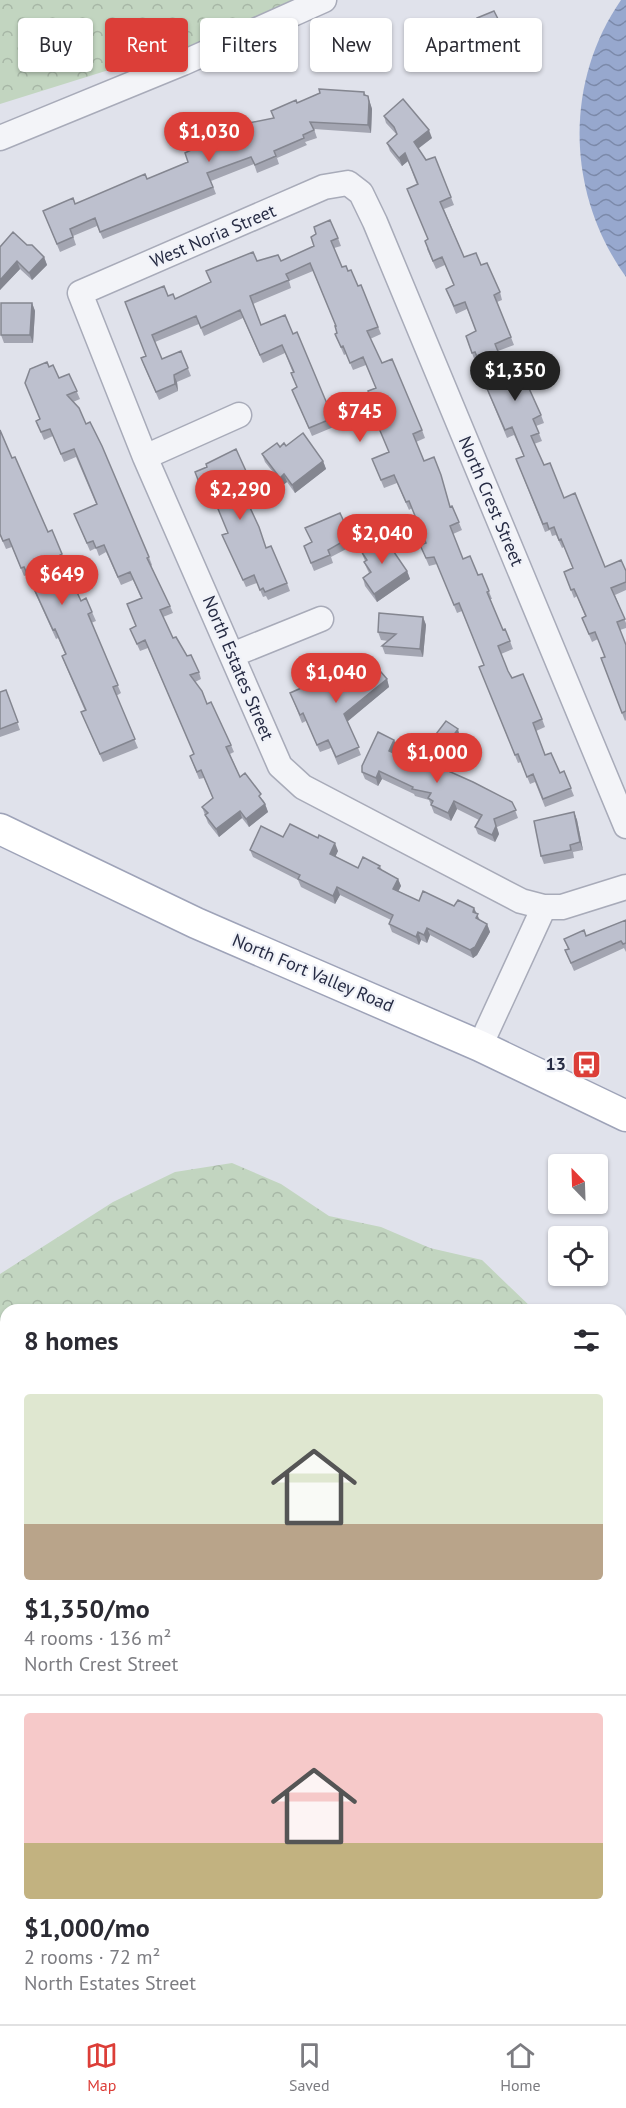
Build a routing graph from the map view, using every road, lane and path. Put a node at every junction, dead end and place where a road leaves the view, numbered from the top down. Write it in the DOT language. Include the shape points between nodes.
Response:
graph roads {
  1 [pos="324,0"];
  2 [pos="0,138"];
  3 [pos="348,183"];
  4 [pos="80,293"];
  5 [pos="238,415"];
  6 [pos="146,457"];
  7 [pos="321,619"];
  8 [pos="232,655"];
  9 [pos="626,826"];
  10 [pos="0,829"];
  11 [pos="626,887"];
  12 [pos="544,907"];
  13 [pos="480,1046"];
  14 [pos="626,1116"];
  1 -- 2 [label="street"];
  3 -- 4 [label="street, West Noria Street" via="324,188"];
  3 -- 9 [label="street, North Crest Street" via="362,193 375,222"];
  4 -- 6 [label="street, North Estates Street"];
  5 -- 6 [label="street"];
  6 -- 8 [label="street, North Estates Street"];
  7 -- 8 [label="street"];
  8 -- 12 [label="street, North Estates Street" via="280,766 303,787 521,901"];
  10 -- 13 [label="main road, North Fort Valley Road" via="196,923"];
  11 -- 12 [label="street" via="562,907"];
  12 -- 13 [label="street"];
  13 -- 14 [label="main road, North Fort Valley Road"];
}
